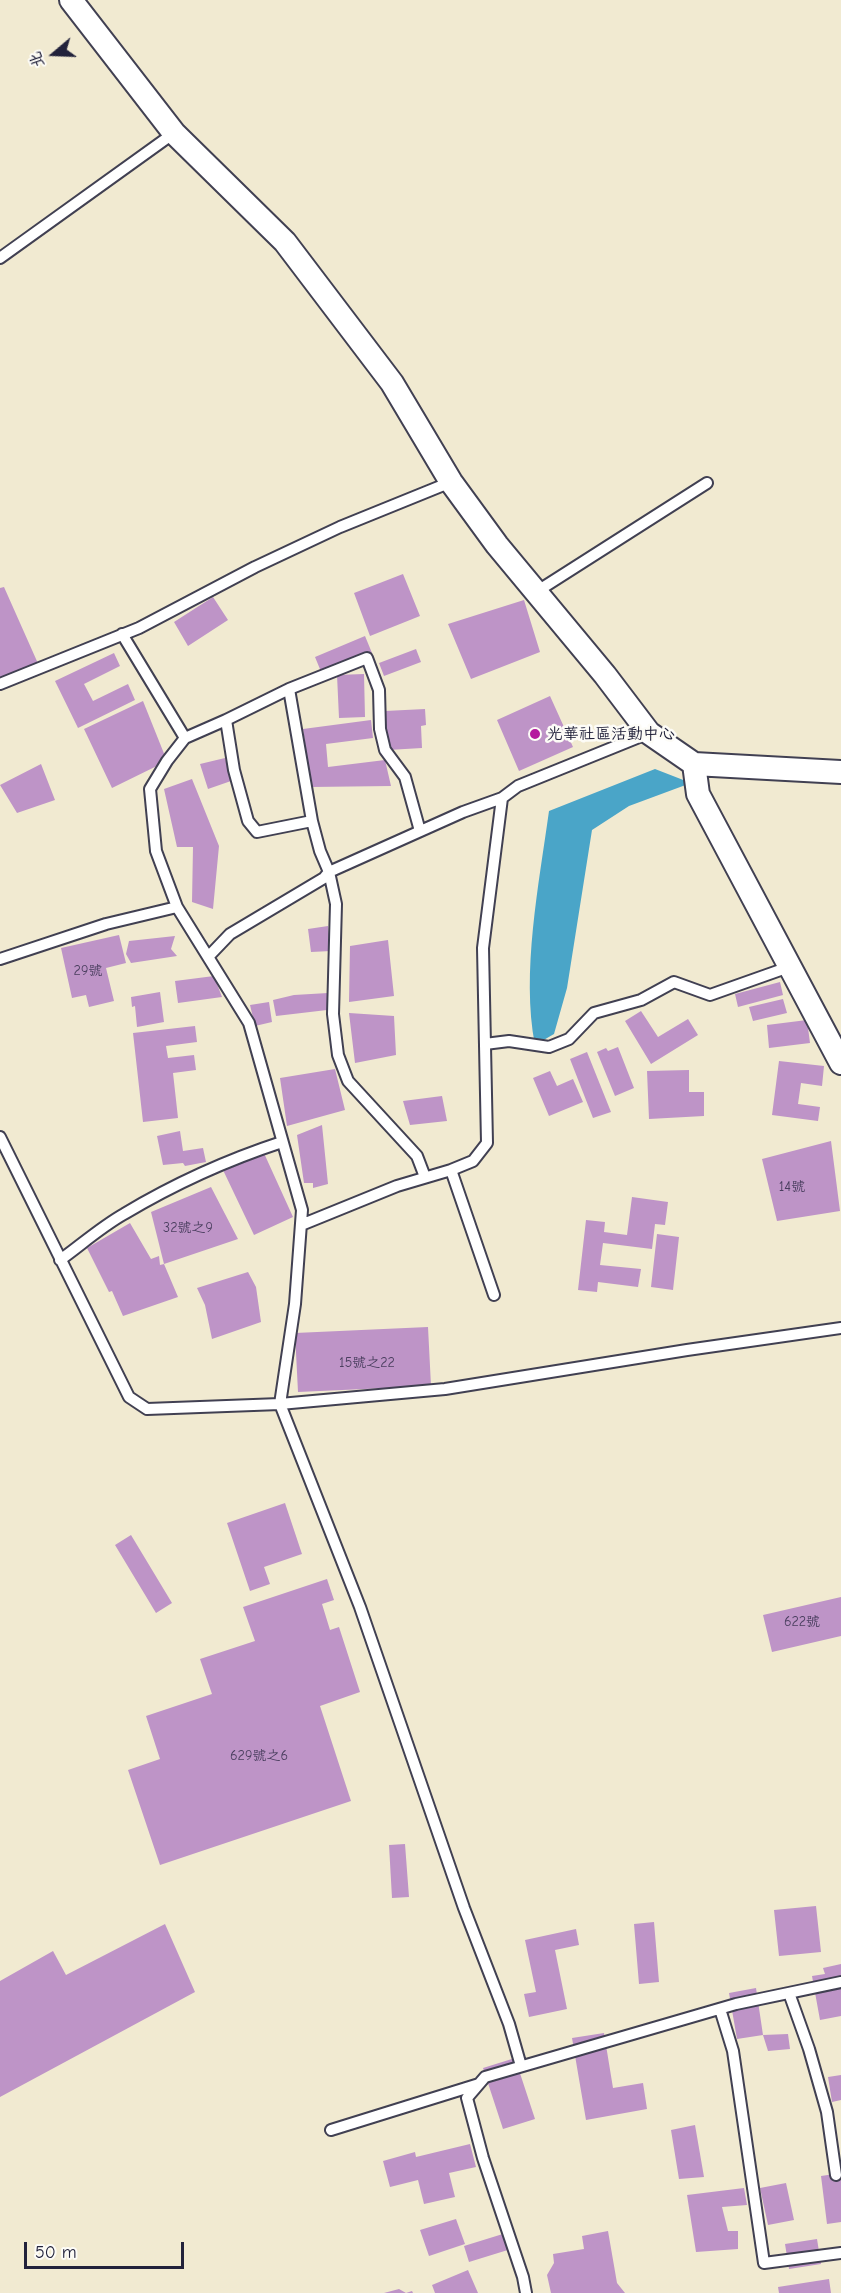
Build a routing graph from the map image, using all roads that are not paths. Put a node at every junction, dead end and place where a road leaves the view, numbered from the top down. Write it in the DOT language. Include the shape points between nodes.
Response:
graph roads {
  1 [pos="70,0"];
  2 [pos="174,133"];
  3 [pos="0,258"];
  4 [pos="452,482"];
  5 [pos="707,483"];
  6 [pos="536,592"];
  7 [pos="122,634"];
  8 [pos="0,684"];
  9 [pos="289,689"];
  10 [pos="226,720"];
  11 [pos="650,733"];
  12 [pos="186,738"];
  13 [pos="694,764"];
  14 [pos="841,772"];
  15 [pos="502,798"];
  16 [pos="312,821"];
  17 [pos="420,831"];
  18 [pos="329,872"];
  19 [pos="177,907"];
  20 [pos="208,957"];
  21 [pos="0,959"];
  22 [pos="789,968"];
  23 [pos="485,1044"];
  24 [pos="841,1063"];
  25 [pos="0,1137"];
  26 [pos="282,1142"];
  27 [pos="451,1170"];
  28 [pos="425,1177"];
  29 [pos="301,1225"];
  30 [pos="60,1260"];
  31 [pos="494,1295"];
  32 [pos="841,1328"];
  33 [pos="280,1404"];
  34 [pos="841,1982"];
  35 [pos="789,1993"];
  36 [pos="720,2009"];
  37 [pos="520,2066"];
  38 [pos="479,2084"];
  39 [pos="331,2130"];
  40 [pos="836,2175"];
  41 [pos="841,2253"];
  42 [pos="526,2293"];
  1 -- 2 [label="street"];
  2 -- 3 [label="lane"];
  2 -- 4 [label="street" via="285,242 392,383"];
  4 -- 6 [label="street"];
  4 -- 7 [label="lane" via="340,527"];
  5 -- 6 [label="lane"];
  6 -- 11 [label="street"];
  7 -- 8 [label="lane"];
  7 -- 12 [label="lane"];
  9 -- 10 [label="lane"];
  9 -- 16 [label="lane"];
  9 -- 17 [label="lane" via="367,658 379,690 385,750 405,777"];
  10 -- 12 [label="lane"];
  10 -- 16 [label="lane" via="248,821 257,832"];
  11 -- 13 [label="street"];
  11 -- 15 [label="lane" via="518,786"];
  12 -- 19 [label="lane" via="166,760 150,789 156,850"];
  13 -- 14 [label="street"];
  13 -- 22 [label="street" via="698,794"];
  15 -- 17 [label="lane"];
  15 -- 23 [label="lane" via="483,948"];
  16 -- 18 [label="lane"];
  17 -- 18 [label="lane"];
  18 -- 20 [label="lane" via="230,934"];
  18 -- 28 [label="lane" via="336,904 333,1014 338,1055 348,1081 417,1156"];
  19 -- 20 [label="lane"];
  19 -- 21 [label="lane" via="106,924"];
  20 -- 26 [label="lane" via="249,1023"];
  22 -- 23 [label="lane" via="710,995 674,982 641,1000 594,1013 569,1039 549,1047 509,1041"];
  22 -- 24 [label="street"];
  23 -- 27 [label="lane" via="487,1143 473,1161"];
  25 -- 30 [label="lane"];
  26 -- 29 [label="lane" via="302,1210"];
  26 -- 30 [label="lane" via="233,1158 178,1185 122,1215"];
  27 -- 28 [label="lane"];
  27 -- 31 [label="lane"];
  28 -- 29 [label="lane"];
  29 -- 33 [label="lane" via="295,1304"];
  30 -- 33 [label="lane" via="129,1398 147,1409"];
  32 -- 33 [label="lane" via="446,1389"];
  33 -- 37 [label="lane" via="360,1607 464,1908 509,2024"];
  34 -- 35 [label="lane"];
  35 -- 36 [label="lane"];
  35 -- 40 [label="lane" via="827,2112"];
  36 -- 37 [label="lane"];
  36 -- 41 [label="lane" via="733,2051 764,2263"];
  37 -- 38 [label="lane" via="485,2077"];
  38 -- 39 [label="lane"];
  38 -- 42 [label="lane" via="467,2098"];
}
